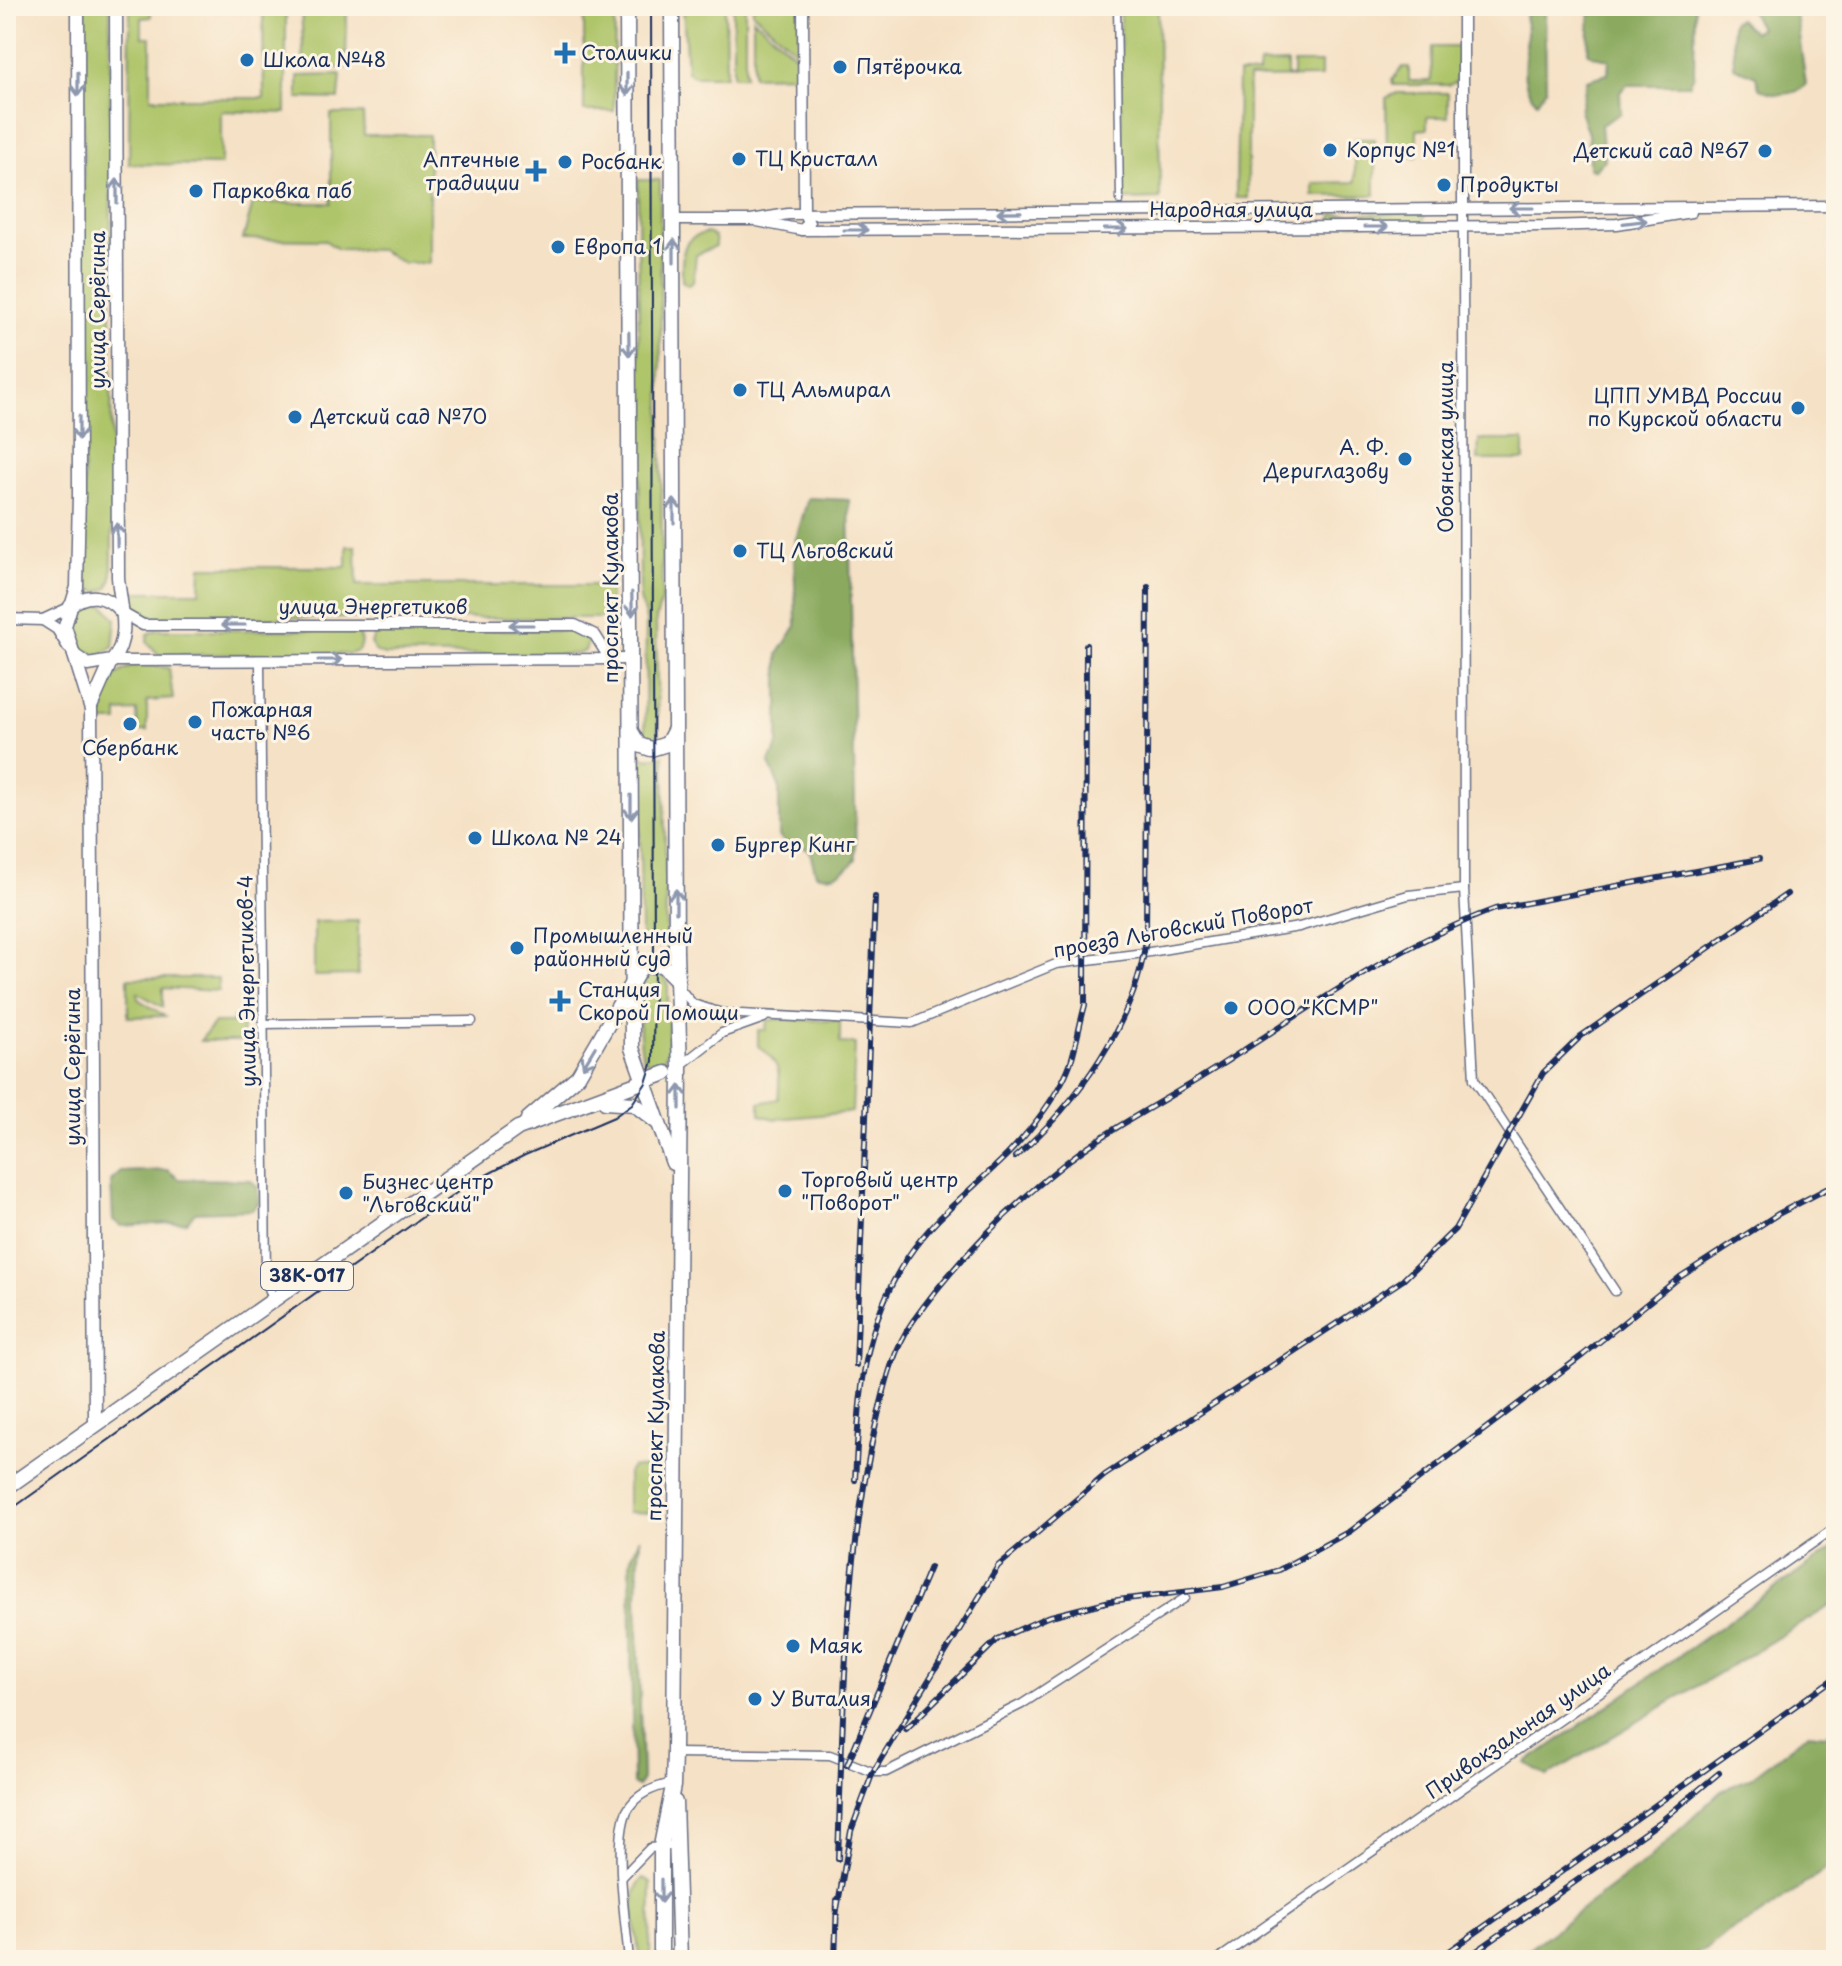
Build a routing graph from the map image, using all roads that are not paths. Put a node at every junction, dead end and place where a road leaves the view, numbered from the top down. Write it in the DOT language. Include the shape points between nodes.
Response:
graph roads {
  1 [pos="78,6"];
  2 [pos="116,6"];
  3 [pos="627,6"];
  4 [pos="672,6"];
  5 [pos="803,6"];
  6 [pos="1117,6"];
  7 [pos="1463,6"];
  8 [pos="1120,201"];
  9 [pos="1836,206"];
  10 [pos="1711,207"];
  11 [pos="1463,208"];
  12 [pos="804,214"];
  13 [pos="674,220"];
  14 [pos="751,220"];
  15 [pos="1463,227"];
  16 [pos="802,230"];
  17 [pos="69,608"];
  18 [pos="122,613"];
  19 [pos="6,619"];
  20 [pos="43,620"];
  21 [pos="69,650"];
  22 [pos="610,659"];
  23 [pos="632,659"];
  24 [pos="112,661"];
  25 [pos="260,661"];
  26 [pos="91,710"];
  27 [pos="631,729"];
  28 [pos="675,729"];
  29 [pos="1464,889"];
  30 [pos="676,979"];
  31 [pos="631,980"];
  32 [pos="775,1015"];
  33 [pos="472,1021"];
  34 [pos="263,1024"];
  35 [pos="632,1048"];
  36 [pos="673,1070"];
  37 [pos="643,1084"];
  38 [pos="569,1108"];
  39 [pos="518,1128"];
  40 [pos="663,1130"];
  41 [pos="678,1183"];
  42 [pos="1615,1291"];
  43 [pos="273,1300"];
  44 [pos="95,1423"];
  45 [pos="6,1488"];
  46 [pos="1836,1527"];
  47 [pos="1185,1598"];
  48 [pos="674,1753"];
  49 [pos="673,1784"];
  50 [pos="678,1845"];
  51 [pos="661,1846"];
  52 [pos="621,1878"];
  53 [pos="629,1960"];
  54 [pos="661,1960"];
  55 [pos="680,1960"];
  56 [pos="1217,1960"];
  1 -- 17 [label="main road, улица Серёгина, one-way" via="79,494 77,587"];
  18 -- 2 [label="main road, улица Серёгина, one-way"];
  3 -- 23 [label="main road, проспект Кулакова, one-way"];
  4 -- 13 [label="main road"];
  5 -- 12 [label="street"];
  6 -- 8 [label="street"];
  7 -- 11 [label="street, Обоянская улица"];
  9 -- 10 [label="street, Народная улица"];
  10 -- 11 [label="street, Народная улица, one-way"];
  15 -- 10 [label="street, Народная улица, one-way" via="1617,224"];
  11 -- 12 [label="street, Народная улица, one-way"];
  11 -- 15 [label="street, Обоянская улица"];
  12 -- 14 [label="street, Народная улица"];
  12 -- 16 [label="street" via="809,223"];
  13 -- 14 [label="street, Народная улица"];
  28 -- 13 [label="main road, one-way"];
  14 -- 16 [label="street, Народная улица"];
  16 -- 15 [label="street, Народная улица, one-way"];
  15 -- 29 [label="street, Обоянская улица"];
  17 -- 18 [label="main road" via="95,596 106,598"];
  17 -- 20 [label="street"];
  17 -- 21 [label="main road"];
  22 -- 18 [label="street, улица Энергетиков, one-way" via="595,635 575,625 143,625"];
  18 -- 24 [label="main road" via="123,644"];
  19 -- 20 [label="street"];
  20 -- 21 [label="street" via="57,629"];
  21 -- 24 [label="main road" via="88,665"];
  21 -- 26 [label="main road"];
  22 -- 23 [label="street"];
  25 -- 22 [label="street, one-way"];
  23 -- 27 [label="main road, проспект Кулакова"];
  24 -- 25 [label="street"];
  24 -- 26 [label="main road"];
  25 -- 34 [label="street, улица Энергетиков-4"];
  26 -- 44 [label="main road, улица Серёгина"];
  27 -- 28 [label="main road" via="639,745 651,749 667,744"];
  27 -- 31 [label="main road, проспект Кулакова, one-way"];
  30 -- 28 [label="main road, one-way"];
  29 -- 32 [label="street, проезд Льговский Поворот" via="1408,895 1299,927 1056,964 912,1023"];
  29 -- 42 [label="street" via="1474,1079"];
  30 -- 31 [label="main road" via="668,967 654,963 641,967"];
  30 -- 32 [label="street, проезд Льговский Поворот" via="684,996 706,1010"];
  30 -- 36 [label="main road, проспект Кулакова"];
  31 -- 35 [label="main road"];
  31 -- 39 [label="main road, проспект Кулакова, one-way" via="578,1076"];
  32 -- 36 [label="street" via="722,1033"];
  33 -- 34 [label="street"];
  34 -- 43 [label="street, улица Энергетиков-4" via="266,1279"];
  35 -- 36 [label="main road" via="651,1075"];
  35 -- 37 [label="main road"];
  36 -- 37 [label="main road"];
  41 -- 36 [label="main road, проспект Кулакова, one-way"];
  37 -- 38 [label="main road"];
  37 -- 40 [label="main road"];
  38 -- 39 [label="main road"];
  38 -- 40 [label="main road" via="609,1101 632,1104 654,1117"];
  39 -- 43 [label="main road, 38К-017"];
  40 -- 41 [label="main road"];
  41 -- 48 [label="main road, проспект Кулакова"];
  43 -- 44 [label="main road, 38К-017"];
  44 -- 45 [label="main road, 38К-017"];
  46 -- 56 [label="street, Привокзальная улица"];
  47 -- 48 [label="street" via="1022,1704 886,1772 830,1755"];
  48 -- 49 [label="main road, проспект Кулакова"];
  49 -- 50 [label="main road, проспект Кулакова"];
  49 -- 51 [label="main road, проспект Кулакова"];
  49 -- 52 [label="street" via="639,1796 627,1811"];
  50 -- 51 [label="street"];
  50 -- 55 [label="main road, проспект Кулакова"];
  51 -- 52 [label="street" via="642,1853"];
  51 -- 54 [label="main road, проспект Кулакова, one-way"];
  52 -- 53 [label="street"];
}
